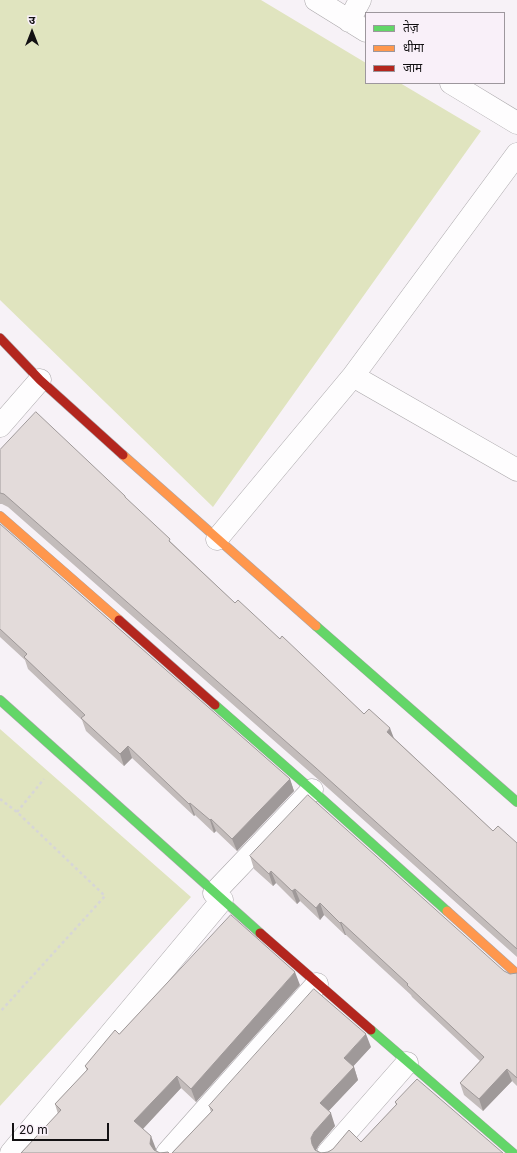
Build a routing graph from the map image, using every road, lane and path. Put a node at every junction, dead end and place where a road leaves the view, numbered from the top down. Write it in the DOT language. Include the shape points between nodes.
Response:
graph roads {
  1 [pos="316,0"];
  2 [pos="360,0"];
  3 [pos="358,26"];
  4 [pos="453,84"];
  5 [pos="517,123"];
  6 [pos="517,154"];
  7 [pos="0,338"];
  8 [pos="353,376"];
  9 [pos="40,380"];
  10 [pos="0,426"];
  11 [pos="517,470"];
  12 [pos="0,516"];
  13 [pos="217,539"];
  14 [pos="0,700"];
  15 [pos="62,756"];
  16 [pos="312,790"];
  17 [pos="0,799"];
  18 [pos="517,802"];
  19 [pos="17,812"];
  20 [pos="218,896"];
  21 [pos="517,974"];
  22 [pos="317,984"];
  23 [pos="0,1012"];
  24 [pos="407,1063"];
  25 [pos="12,1153"];
  26 [pos="167,1153"];
  27 [pos="328,1153"];
  28 [pos="513,1153"];
  1 -- 3 [label="street"];
  2 -- 3 [label="street"];
  4 -- 5 [label="street"];
  6 -- 8 [label="street"];
  7 -- 9 [label="street"];
  8 -- 11 [label="street"];
  8 -- 13 [label="street"];
  9 -- 10 [label="street"];
  9 -- 13 [label="street"];
  12 -- 16 [label="street"];
  13 -- 18 [label="street"];
  14 -- 15 [label="street"];
  15 -- 19 [label="path"];
  15 -- 20 [label="street"];
  16 -- 20 [label="street"];
  16 -- 21 [label="street"];
  17 -- 19 [label="path"];
  19 -- 23 [label="path" via="105,896"];
  20 -- 22 [label="street"];
  20 -- 25 [label="street"];
  22 -- 24 [label="street"];
  22 -- 26 [label="street"];
  24 -- 27 [label="street"];
  24 -- 28 [label="street"];
}
